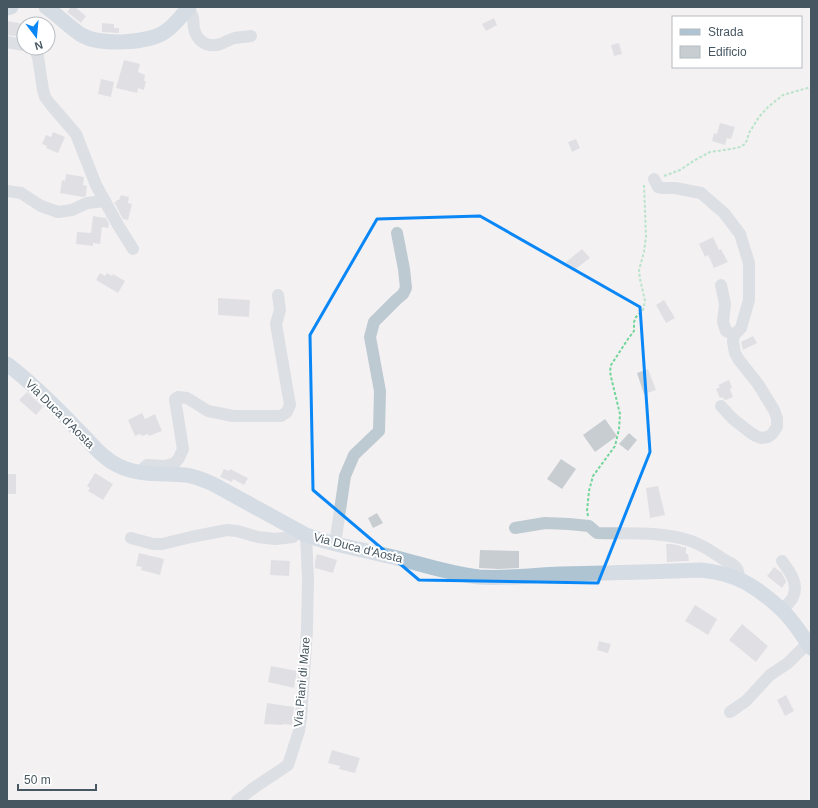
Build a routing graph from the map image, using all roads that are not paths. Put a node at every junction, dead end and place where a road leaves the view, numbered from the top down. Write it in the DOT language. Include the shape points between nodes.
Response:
graph roads {
  1 [pos="11,7"];
  2 [pos="46,7"];
  3 [pos="7,8"];
  4 [pos="189,8"];
  5 [pos="251,36"];
  6 [pos="38,56"];
  7 [pos="654,179"];
  8 [pos="7,190"];
  9 [pos="105,201"];
  10 [pos="396,233"];
  11 [pos="133,249"];
  12 [pos="721,285"];
  13 [pos="278,295"];
  14 [pos="734,335"];
  15 [pos="10,370"];
  16 [pos="721,406"];
  17 [pos="143,473"];
  18 [pos="515,528"];
  19 [pos="303,533"];
  20 [pos="131,538"];
  21 [pos="335,544"];
  22 [pos="782,561"];
  23 [pos="738,578"];
  24 [pos="782,610"];
  25 [pos="808,641"];
  26 [pos="730,712"];
  27 [pos="237,801"];
  1 -- 3 [label="main road"];
  2 -- 4 [label="main road" via="87,38 130,42 166,32"];
  4 -- 5 [label="street" via="194,19 194,32 199,40 208,46"];
  6 -- 9 [label="street" via="45,97 76,134"];
  7 -- 14 [label="street" via="658,187 700,193 724,213 740,234 749,263 748,300 741,328"];
  8 -- 9 [label="street" via="21,193 41,206 58,212 72,210 87,203"];
  9 -- 11 [label="street"];
  10 -- 21 [label="street" via="406,288 374,322 370,337 380,391 379,431 354,455 346,476"];
  12 -- 14 [label="street" via="725,304 723,322 726,331"];
  13 -- 17 [label="street" via="280,310 276,324 290,405 287,412 281,416 233,416 208,411 187,398 178,397 176,399 183,449 179,458 175,463 165,466 147,466"];
  14 -- 16 [label="street" via="735,353 774,410 777,427 768,437 761,438 751,434"];
  15 -- 17 [label="main road, Via Duca d'Aosta" via="43,395 108,460 128,470"];
  17 -- 19 [label="main road, Via Duca d'Aosta" via="199,478"];
  18 -- 23 [label="street, Via Duca d'Aosta" via="545,523 589,526 597,533 657,534 675,537 692,542 732,564 738,570"];
  19 -- 20 [label="street" via="276,539 227,530 162,544"];
  19 -- 21 [label="main road, Via Duca d'Aosta"];
  19 -- 27 [label="street, Via Piani di Mare" via="308,579 307,629 299,731 288,765"];
  21 -- 23 [label="main road, Via Duca d'Aosta" via="460,575 481,577 700,570"];
  22 -- 24 [label="street" via="793,578 795,587 793,598"];
  23 -- 24 [label="main road, Via Duca d'Aosta"];
  24 -- 25 [label="main road, Via Duca d'Aosta"];
  25 -- 26 [label="street" via="788,663 770,675 746,701"];
}
